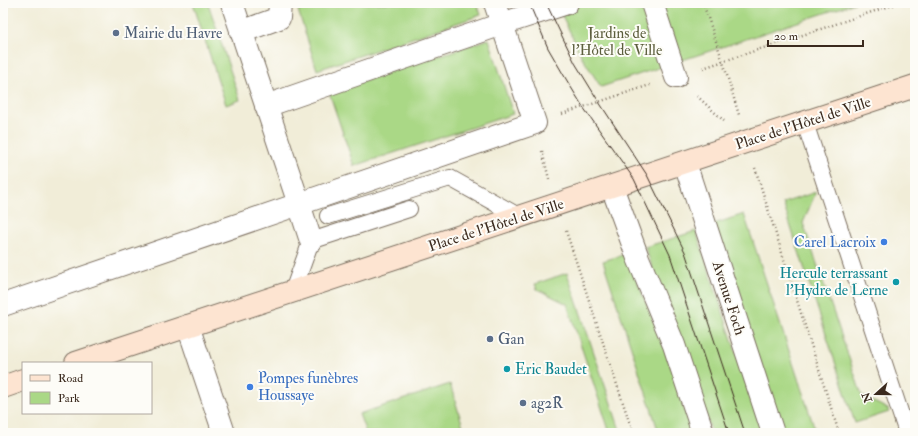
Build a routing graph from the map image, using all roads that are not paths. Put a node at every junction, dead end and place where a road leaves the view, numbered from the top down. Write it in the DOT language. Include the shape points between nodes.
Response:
graph roads {
  1 [pos="232,3"];
  2 [pos="280,3"];
  3 [pos="495,3"];
  4 [pos="567,3"];
  5 [pos="652,3"];
  6 [pos="502,24"];
  7 [pos="241,32"];
  8 [pos="676,76"];
  9 [pos="915,86"];
  10 [pos="266,106"];
  11 [pos="805,123"];
  12 [pos="685,162"];
  13 [pos="612,186"];
  14 [pos="299,204"];
  15 [pos="409,209"];
  16 [pos="328,216"];
  17 [pos="520,217"];
  18 [pos="311,241"];
  19 [pos="293,291"];
  20 [pos="3,305"];
  21 [pos="188,326"];
  22 [pos="79,362"];
  23 [pos="22,380"];
  24 [pos="3,387"];
  25 [pos="224,433"];
  26 [pos="703,433"];
  27 [pos="774,433"];
  28 [pos="907,433"];
  1 -- 7 [label="street"];
  2 -- 7 [label="street" via="279,18"];
  3 -- 6 [label="street"];
  4 -- 6 [label="street"];
  5 -- 8 [label="street"];
  6 -- 10 [label="street"];
  6 -- 14 [label="street" via="534,123"];
  7 -- 10 [label="street"];
  9 -- 11 [label="main road, Place de l'Hôtel de Ville"];
  10 -- 14 [label="street"];
  11 -- 12 [label="main road, Place de l'Hôtel de Ville"];
  11 -- 28 [label="lane"];
  12 -- 13 [label="main road, Place de l'Hôtel de Ville"];
  12 -- 27 [label="street, Avenue Foch"];
  13 -- 17 [label="main road, Place de l'Hôtel de Ville"];
  13 -- 26 [label="street" via="674,345"];
  14 -- 18 [label="street"];
  14 -- 20 [label="street"];
  15 -- 18 [label="lane"];
  16 -- 17 [label="lane" via="450,178"];
  17 -- 19 [label="main road, Place de l'Hôtel de Ville"];
  18 -- 19 [label="lane"];
  19 -- 21 [label="main road, Place de l'Hôtel de Ville"];
  21 -- 22 [label="main road, Place de l'Hôtel de Ville"];
  21 -- 25 [label="street"];
  23 -- 24 [label="main road"];
}
